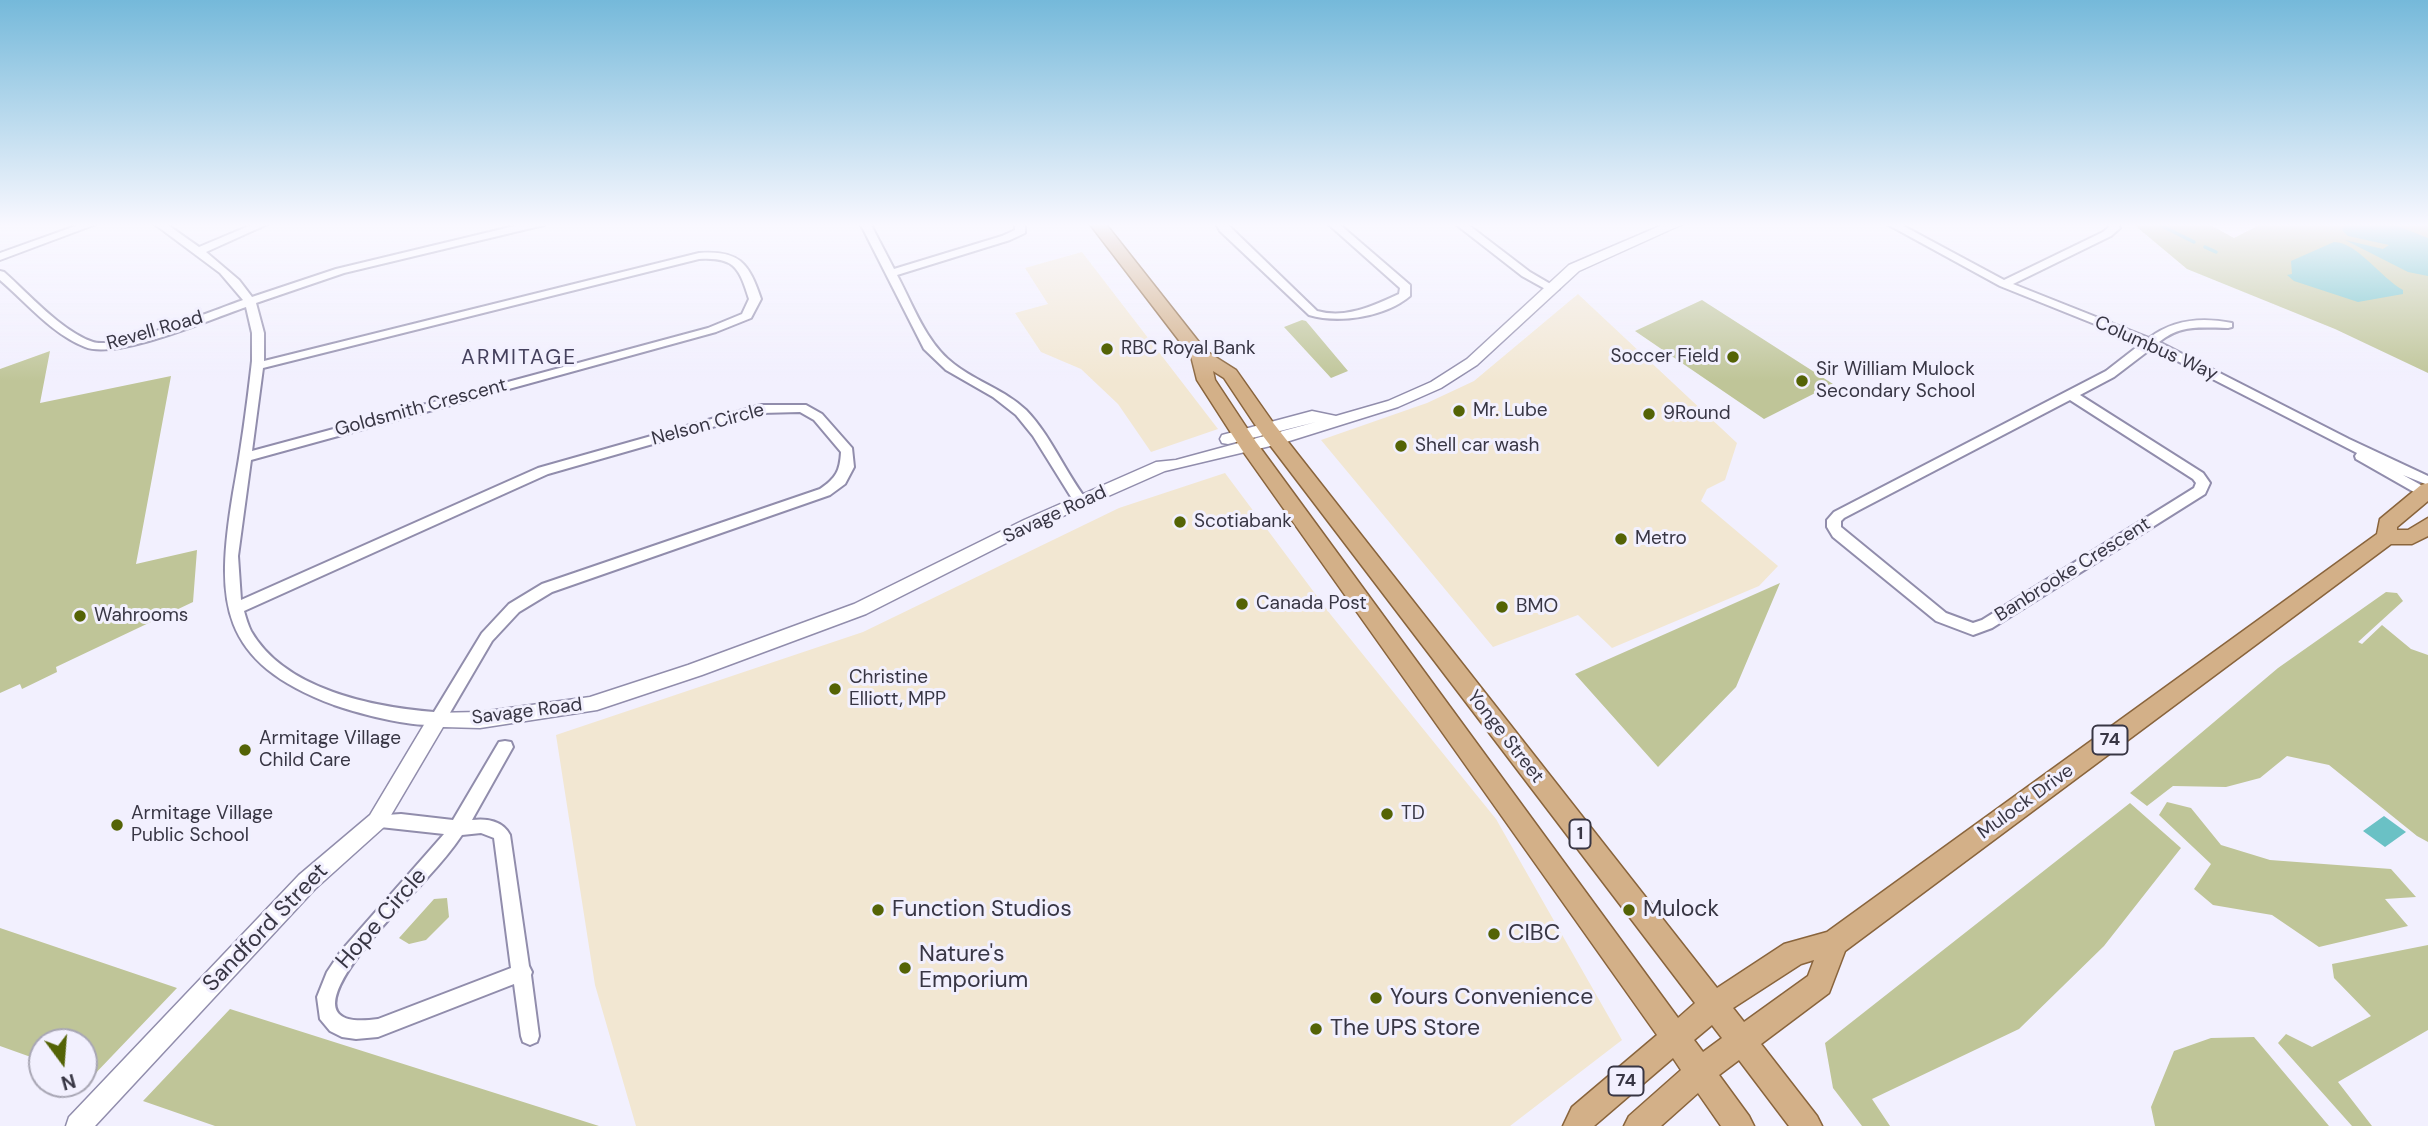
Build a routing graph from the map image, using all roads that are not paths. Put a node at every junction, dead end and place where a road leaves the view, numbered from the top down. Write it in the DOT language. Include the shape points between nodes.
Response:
graph roads {
  1 [pos="2,276"];
  2 [pos="227,276"];
  3 [pos="326,276"];
  4 [pos="621,276"];
  5 [pos="746,276"];
  6 [pos="892,276"];
  7 [pos="1138,276"];
  8 [pos="1274,276"];
  9 [pos="1393,276"];
  10 [pos="1529,276"];
  11 [pos="1566,276"];
  12 [pos="1989,276"];
  13 [pos="2021,276"];
  14 [pos="2004,284"];
  15 [pos="1553,289"];
  16 [pos="249,301"];
  17 [pos="2228,325"];
  18 [pos="2150,342"];
  19 [pos="1200,355"];
  20 [pos="258,366"];
  21 [pos="2072,395"];
  22 [pos="1259,437"];
  23 [pos="246,457"];
  24 [pos="2427,490"];
  25 [pos="1081,502"];
  26 [pos="2428,525"];
  27 [pos="2387,537"];
  28 [pos="235,609"];
  29 [pos="438,719"];
  30 [pos="505,747"];
  31 [pos="377,821"];
  32 [pos="456,828"];
  33 [pos="1834,943"];
  34 [pos="523,972"];
  35 [pos="1714,1005"];
  36 [pos="530,1036"];
  37 [pos="1677,1038"];
  38 [pos="1743,1042"];
  39 [pos="1701,1071"];
  40 [pos="78,1126"];
  41 [pos="1578,1126"];
  42 [pos="1639,1126"];
  43 [pos="1739,1126"];
  44 [pos="1807,1126"];
  1 -- 16 [label="street, Revell Road" via="72,335 102,348"];
  2 -- 16 [label="street"];
  3 -- 16 [label="street, Revell Road"];
  4 -- 20 [label="street, Goldsmith Crescent"];
  5 -- 23 [label="street, Goldsmith Crescent" via="755,299 747,316 712,330"];
  6 -- 25 [label="street" via="942,363 1019,411 1041,436"];
  7 -- 19 [label="main road, Yonge Street / 1"];
  8 -- 9 [label="street" via="1328,318 1353,315 1404,296 1406,287"];
  10 -- 15 [label="street"];
  11 -- 15 [label="street, Savage Road"];
  12 -- 14 [label="street, Columbus Way"];
  13 -- 14 [label="street"];
  14 -- 18 [label="street, Columbus Way"];
  15 -- 22 [label="street, Savage Road" via="1448,378 1393,404"];
  16 -- 20 [label="street, Savage Road"];
  17 -- 18 [label="street, Banbrooke Crescent" via="2178,326"];
  18 -- 21 [label="street, Banbrooke Crescent" via="2110,374"];
  18 -- 24 [label="street, Columbus Way"];
  19 -- 22 [label="main road, Yonge Street / 1" via="1206,380"];
  19 -- 22 [label="main road, Yonge Street / 1" via="1230,374"];
  20 -- 23 [label="street, Savage Road"];
  21 -- 21 [label="street, Banbrooke Crescent" via="1839,515 1833,527 1941,617 1972,629 2200,491 2203,483 2198,476"];
  22 -- 25 [label="street, Savage Road" via="1176,466 1162,466"];
  22 -- 35 [label="main road, Yonge Street / 1"];
  22 -- 37 [label="main road, Yonge Street / 1"];
  23 -- 28 [label="street, Savage Road" via="229,565"];
  24 -- 27 [label="main road, Mulock Drive / 74" via="2387,524"];
  25 -- 29 [label="street, Savage Road" via="860,610 695,670 590,705 480,720"];
  26 -- 27 [label="main road, Mulock Drive / 74" via="2412,537"];
  27 -- 33 [label="main road, Mulock Drive / 74"];
  28 -- 29 [label="street, Savage Road" via="252,642 287,677 356,707"];
  28 -- 29 [label="street, Nelson Circle" via="543,471 761,409 802,408 818,417 847,450 847,467 840,481 825,492 586,572 514,608 487,636"];
  29 -- 31 [label="street, Sandford Street"];
  30 -- 32 [label="street, Hope Circle"];
  31 -- 32 [label="street"];
  31 -- 40 [label="street, Sandford Street" via="307,882"];
  32 -- 34 [label="street" via="481,826 502,835"];
  32 -- 34 [label="street, Hope Circle" via="338,967 325,992 324,1008 330,1021 355,1031 378,1028"];
  33 -- 35 [label="main road, Mulock Drive / 74" via="1794,953"];
  33 -- 38 [label="main road, 74" via="1819,984"];
  34 -- 36 [label="street"];
  35 -- 37 [label="main road, Mulock Drive / 74"];
  35 -- 38 [label="main road, Yonge Street / 1"];
  37 -- 39 [label="main road, Yonge Street / 1"];
  37 -- 41 [label="main road, Mulock Drive / 74" via="1582,1117"];
  38 -- 39 [label="main road, 74"];
  38 -- 44 [label="main road, Yonge Street / 1"];
  39 -- 42 [label="main road, 74"];
  39 -- 43 [label="main road, Yonge Street / 1"];
}
